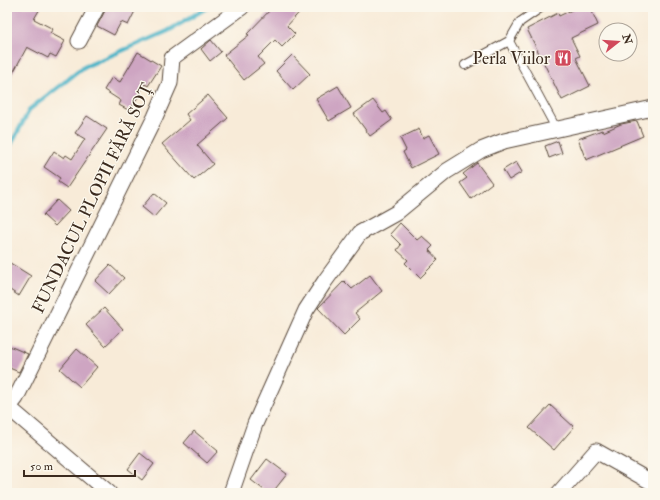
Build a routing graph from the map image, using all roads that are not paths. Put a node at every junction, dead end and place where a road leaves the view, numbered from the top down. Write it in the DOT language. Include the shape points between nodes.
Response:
graph roads {
  1 [pos="97,7"];
  2 [pos="242,7"];
  3 [pos="542,7"];
  4 [pos="79,41"];
  5 [pos="509,42"];
  6 [pos="465,65"];
  7 [pos="653,108"];
  8 [pos="557,130"];
  9 [pos="8,407"];
  10 [pos="653,483"];
  11 [pos="109,493"];
  12 [pos="231,493"];
  13 [pos="559,493"];
  1 -- 4 [label="street"];
  2 -- 9 [label="street, FUNDACUL PLOPII FĂRĂ SOȚ" via="172,58 170,84 155,117 16,398"];
  3 -- 5 [label="lane" via="520,22"];
  5 -- 6 [label="lane"];
  5 -- 8 [label="lane"];
  7 -- 8 [label="street"];
  8 -- 12 [label="street" via="504,141 481,150 447,171 396,213 360,233 306,310 255,424"];
  9 -- 11 [label="street"];
  10 -- 13 [label="street" via="596,451"];
}
